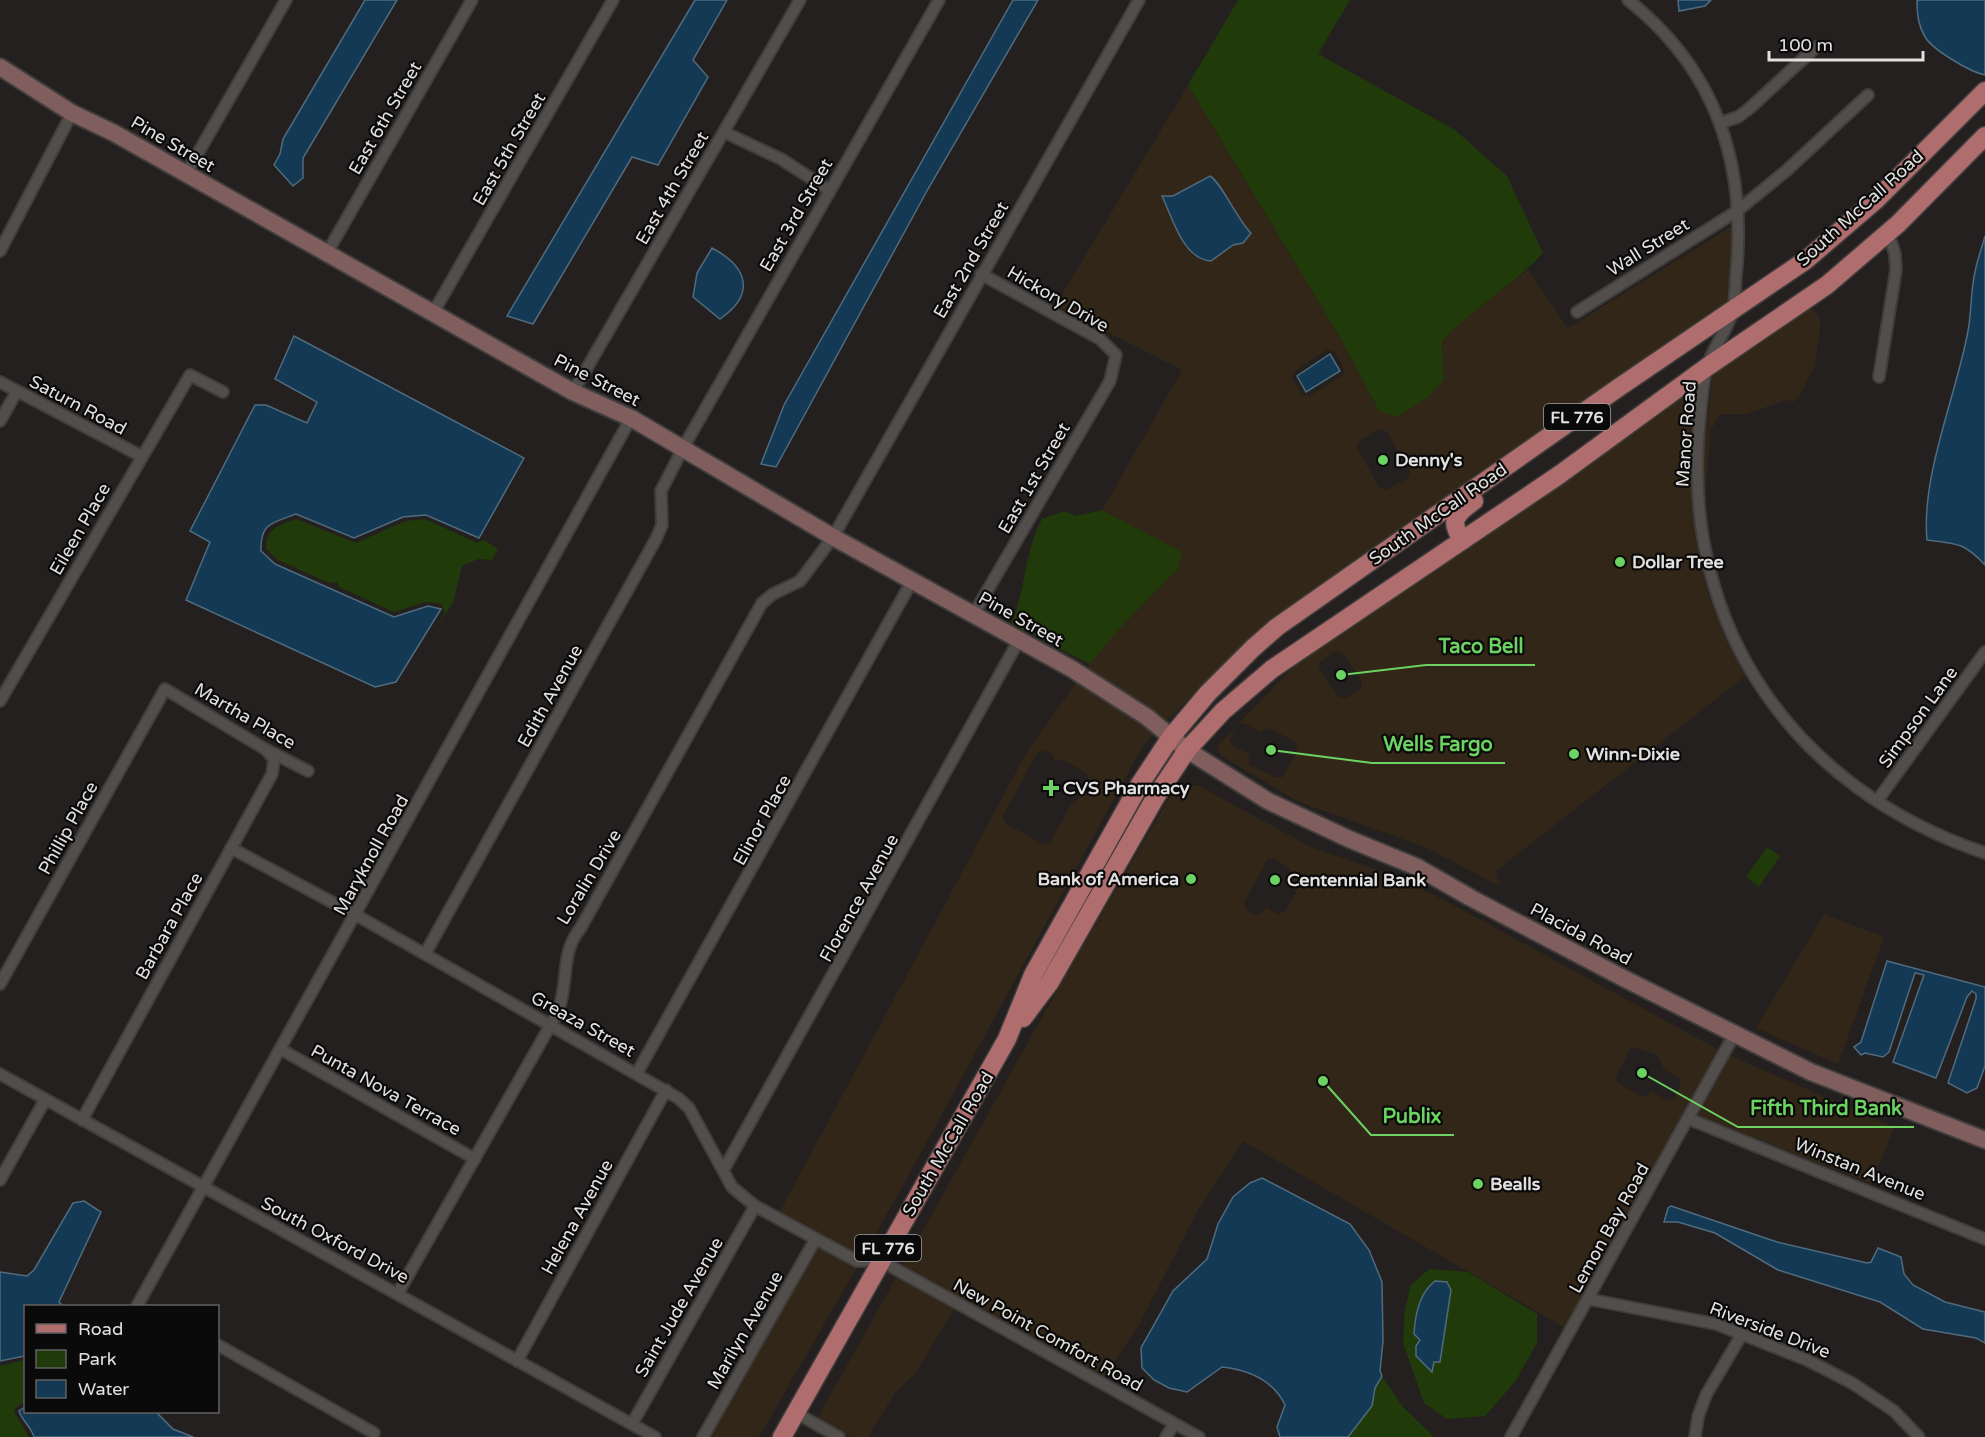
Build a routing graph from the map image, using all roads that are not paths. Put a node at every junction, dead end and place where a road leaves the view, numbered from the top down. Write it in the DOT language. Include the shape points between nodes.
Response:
graph roads {
  1 [pos="286,0"];
  2 [pos="471,0"];
  3 [pos="613,0"];
  4 [pos="800,0"];
  5 [pos="939,0"];
  6 [pos="1139,0"];
  7 [pos="1628,0"];
  8 [pos="1816,47"];
  9 [pos="0,67"];
  10 [pos="1983,93"];
  11 [pos="1868,95"];
  12 [pos="72,113"];
  13 [pos="1720,123"];
  14 [pos="724,132"];
  15 [pos="1985,136"];
  16 [pos="186,174"];
  17 [pos="829,190"];
  18 [pos="1737,211"];
  19 [pos="1888,233"];
  20 [pos="4,234"];
  21 [pos="0,251"];
  22 [pos="327,253"];
  23 [pos="981,274"];
  24 [pos="1733,311"];
  25 [pos="1577,312"];
  26 [pos="433,313"];
  27 [pos="1116,355"];
  28 [pos="1707,367"];
  29 [pos="1879,377"];
  30 [pos="0,382"];
  31 [pos="17,391"];
  32 [pos="223,392"];
  33 [pos="573,392"];
  34 [pos="631,418"];
  35 [pos="0,421"];
  36 [pos="683,448"];
  37 [pos="141,456"];
  38 [pos="1512,462"];
  39 [pos="833,537"];
  40 [pos="1463,540"];
  41 [pos="912,581"];
  42 [pos="973,615"];
  43 [pos="1020,640"];
  44 [pos="1985,652"];
  45 [pos="165,688"];
  46 [pos="0,701"];
  47 [pos="1171,738"];
  48 [pos="266,749"];
  49 [pos="1187,750"];
  50 [pos="308,771"];
  51 [pos="1877,801"];
  52 [pos="231,848"];
  53 [pos="1985,853"];
  54 [pos="356,915"];
  55 [pos="425,954"];
  56 [pos="0,984"];
  57 [pos="551,1025"];
  58 [pos="1734,1035"];
  59 [pos="1007,1039"];
  60 [pos="282,1050"];
  61 [pos="637,1073"];
  62 [pos="0,1074"];
  63 [pos="666,1090"];
  64 [pos="45,1100"];
  65 [pos="1689,1119"];
  66 [pos="82,1120"];
  67 [pos="1985,1140"];
  68 [pos="475,1159"];
  69 [pos="724,1169"];
  70 [pos="0,1180"];
  71 [pos="203,1187"];
  72 [pos="755,1206"];
  73 [pos="1985,1239"];
  74 [pos="815,1240"];
  75 [pos="881,1261"];
  76 [pos="398,1293"];
  77 [pos="1588,1299"];
  78 [pos="142,1305"];
  79 [pos="1742,1334"];
  80 [pos="219,1346"];
  81 [pos="517,1360"];
  82 [pos="796,1413"];
  83 [pos="632,1424"];
  84 [pos="1174,1424"];
  85 [pos="374,1433"];
  86 [pos="1192,1436"];
  87 [pos="654,1437"];
  88 [pos="703,1437"];
  89 [pos="782,1437"];
  90 [pos="839,1437"];
  91 [pos="1166,1437"];
  92 [pos="1511,1437"];
  93 [pos="1695,1437"];
  94 [pos="1919,1437"];
  1 -- 16 [label="street"];
  2 -- 22 [label="street, East 6th Street"];
  3 -- 26 [label="street, East 5th Street"];
  4 -- 14 [label="street, East 4th Street"];
  5 -- 17 [label="street, East 3rd Street"];
  6 -- 23 [label="street, East 2nd Street"];
  7 -- 13 [label="street, Manor Road" via="1680,52 1702,84"];
  8 -- 13 [label="street" via="1750,108"];
  9 -- 12 [label="main road, Pine Street"];
  10 -- 24 [label="main road, South McCall Road / FL 776" via="1866,208 1806,260"];
  11 -- 18 [label="street, Wall Street"];
  12 -- 16 [label="main road, Pine Street"];
  12 -- 20 [label="street"];
  13 -- 18 [label="street, Manor Road" via="1732,162"];
  14 -- 17 [label="street" via="781,159"];
  14 -- 33 [label="street, East 4th Street"];
  15 -- 19 [label="main road, South McCall Road / FL 776"];
  16 -- 22 [label="main road, Pine Street"];
  17 -- 36 [label="street, East 3rd Street"];
  18 -- 24 [label="street, Manor Road"];
  18 -- 25 [label="street, Wall Street"];
  19 -- 28 [label="main road, South McCall Road / FL 776" via="1827,285"];
  19 -- 29 [label="street" via="1896,270"];
  20 -- 21 [label="street"];
  22 -- 26 [label="main road, Pine Street"];
  23 -- 27 [label="street, Hickory Drive" via="1100,339"];
  23 -- 39 [label="street, East 2nd Street"];
  24 -- 28 [label="street, Manor Road"];
  24 -- 38 [label="main road, South McCall Road / FL 776"];
  26 -- 33 [label="main road, Pine Street"];
  27 -- 42 [label="street, East 1st Street" via="1110,381"];
  28 -- 40 [label="main road, South McCall Road / FL 776"];
  28 -- 51 [label="street, Manor Road" via="1698,456 1699,515 1709,573 1723,616 1758,681 1794,728 1836,770"];
  30 -- 31 [label="street, Saturn Road"];
  31 -- 35 [label="street"];
  31 -- 37 [label="street, Saturn Road"];
  32 -- 37 [label="street, Eileen Place" via="190,375"];
  33 -- 34 [label="main road, Pine Street"];
  34 -- 36 [label="main road, Pine Street"];
  34 -- 54 [label="street, Maryknoll Road"];
  36 -- 39 [label="main road, Pine Street"];
  36 -- 55 [label="street, Edith Avenue" via="662,491 662,525 656,539"];
  37 -- 46 [label="street, Eileen Place"];
  38 -- 40 [label="main road" via="1505,478 1468,505 1455,520 1455,530"];
  38 -- 47 [label="main road, South McCall Road / FL 776" via="1277,627 1208,693"];
  39 -- 41 [label="main road, Pine Street"];
  39 -- 57 [label="street, Loralin Drive" via="800,581 762,603 571,940 566,954 563,998"];
  40 -- 49 [label="main road, South McCall Road / FL 776" via="1272,669 1223,711"];
  41 -- 42 [label="main road, Pine Street"];
  41 -- 61 [label="street, Elinor Place"];
  42 -- 43 [label="main road, Pine Street"];
  43 -- 47 [label="main road, Pine Street" via="1110,692"];
  43 -- 69 [label="street, Florence Avenue"];
  44 -- 51 [label="street, Simpson Lane"];
  45 -- 48 [label="street, Martha Place"];
  45 -- 56 [label="street, Phillip Place"];
  47 -- 49 [label="main road, Placida Road"];
  47 -- 59 [label="main road, South McCall Road / FL 776" via="1140,784 1033,975"];
  48 -- 50 [label="street, Martha Place"];
  48 -- 52 [label="street, Barbara Place" via="274,759 272,774"];
  49 -- 58 [label="main road, Placida Road" via="1268,801 1417,867"];
  49 -- 59 [label="main road, South McCall Road / FL 776" via="1155,798 1050,982"];
  51 -- 53 [label="street, Manor Road" via="1935,834"];
  52 -- 54 [label="street, Greaza Street"];
  52 -- 66 [label="street, Barbara Place"];
  54 -- 55 [label="street, Greaza Street"];
  54 -- 60 [label="street, Maryknoll Road"];
  55 -- 57 [label="street, Greaza Street"];
  57 -- 61 [label="street, Greaza Street"];
  57 -- 68 [label="street, Loralin Drive"];
  58 -- 65 [label="street, Lemon Bay Road"];
  58 -- 67 [label="main road, Placida Road" via="1811,1072"];
  59 -- 75 [label="main road, South McCall Road / FL 776"];
  60 -- 68 [label="street, Punta Nova Terrace"];
  60 -- 71 [label="street, Maryknoll Road"];
  61 -- 63 [label="street, Greaza Street"];
  62 -- 64 [label="street, South Oxford Drive"];
  63 -- 69 [label="street, Greaza Street" via="689,1108"];
  63 -- 81 [label="street, Helena Avenue"];
  64 -- 66 [label="street, South Oxford Drive"];
  64 -- 70 [label="street"];
  65 -- 73 [label="street, Winstan Avenue"];
  65 -- 77 [label="street, Lemon Bay Road"];
  66 -- 71 [label="street, South Oxford Drive"];
  68 -- 76 [label="street, Loralin Drive"];
  69 -- 72 [label="street, Greaza Street" via="732,1187"];
  71 -- 76 [label="street, South Oxford Drive"];
  71 -- 78 [label="street, Maryknoll Road"];
  72 -- 74 [label="street, Greaza Street"];
  72 -- 83 [label="street, Saint Jude Avenue"];
  74 -- 75 [label="street, Greaza Street" via="857,1261"];
  74 -- 88 [label="street, Marilyn Avenue"];
  75 -- 82 [label="main road, South McCall Road / FL 776"];
  75 -- 84 [label="street, New Point Comfort Road"];
  76 -- 81 [label="street, South Oxford Drive"];
  77 -- 79 [label="street, Riverside Drive" via="1668,1313"];
  77 -- 92 [label="street, Lemon Bay Road"];
  79 -- 93 [label="street" via="1706,1395"];
  79 -- 94 [label="street, Riverside Drive" via="1852,1383 1894,1411"];
  80 -- 85 [label="street"];
  81 -- 83 [label="street, South Oxford Drive"];
  82 -- 89 [label="main road, South McCall Road / FL 776"];
  82 -- 90 [label="street"];
  83 -- 87 [label="street, South Oxford Drive"];
  84 -- 86 [label="street, New Point Comfort Road"];
  84 -- 91 [label="street"];
}
